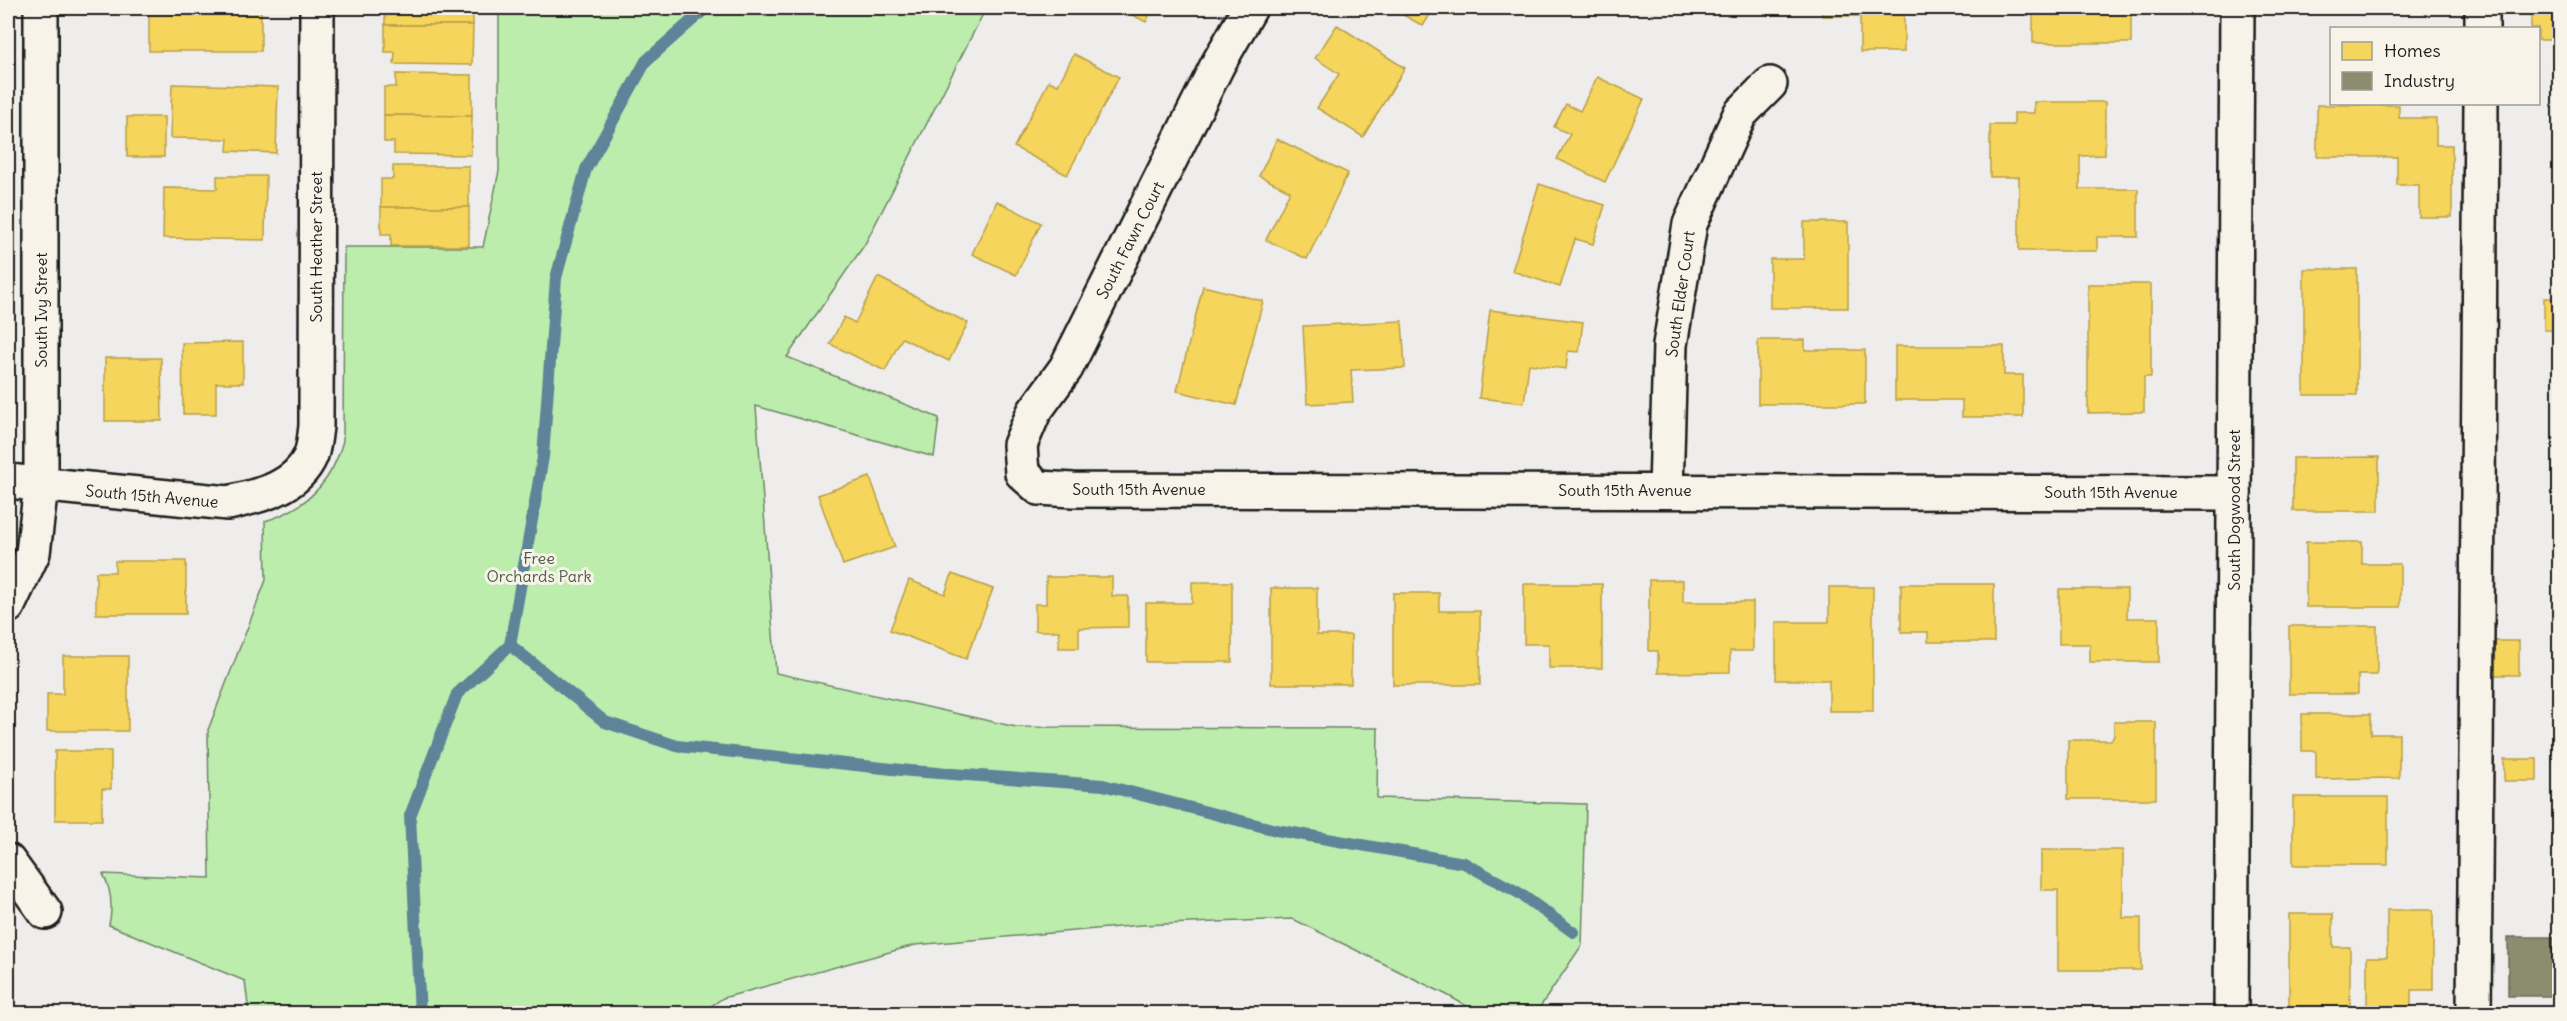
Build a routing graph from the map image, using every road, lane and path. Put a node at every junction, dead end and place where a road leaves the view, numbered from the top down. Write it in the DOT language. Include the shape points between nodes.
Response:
graph roads {
  1 [pos="41,8"];
  2 [pos="317,8"];
  3 [pos="1250,8"];
  4 [pos="2237,8"];
  5 [pos="2482,8"];
  6 [pos="2482,27"];
  7 [pos="1770,84"];
  8 [pos="2481,105"];
  9 [pos="1022,473"];
  10 [pos="292,480"];
  11 [pos="8,481"];
  12 [pos="41,486"];
  13 [pos="1666,490"];
  14 [pos="2234,493"];
  15 [pos="8,606"];
  16 [pos="8,861"];
  17 [pos="45,912"];
  18 [pos="2231,1014"];
  19 [pos="2474,1014"];
  1 -- 12 [label="street, South Ivy Street"];
  2 -- 10 [label="street, South Heather Street" via="316,426 311,455"];
  3 -- 9 [label="street, South Fawn Court" via="1218,64 1066,368 1034,412 1020,445"];
  4 -- 14 [label="street, South Dogwood Street"];
  5 -- 6 [label="street"];
  7 -- 13 [label="street, South Elder Court" via="1740,114 1690,224 1670,345"];
  8 -- 19 [label="street"];
  9 -- 13 [label="street, South 15th Avenue" via="1039,488 1073,490"];
  10 -- 12 [label="street, South 15th Avenue" via="261,496 228,502"];
  11 -- 12 [label="street, South 15th Avenue"];
  12 -- 15 [label="street, South Ivy Street" via="33,553"];
  13 -- 14 [label="street, South 15th Avenue"];
  14 -- 18 [label="street, South Dogwood Street"];
  16 -- 17 [label="street"];
}
